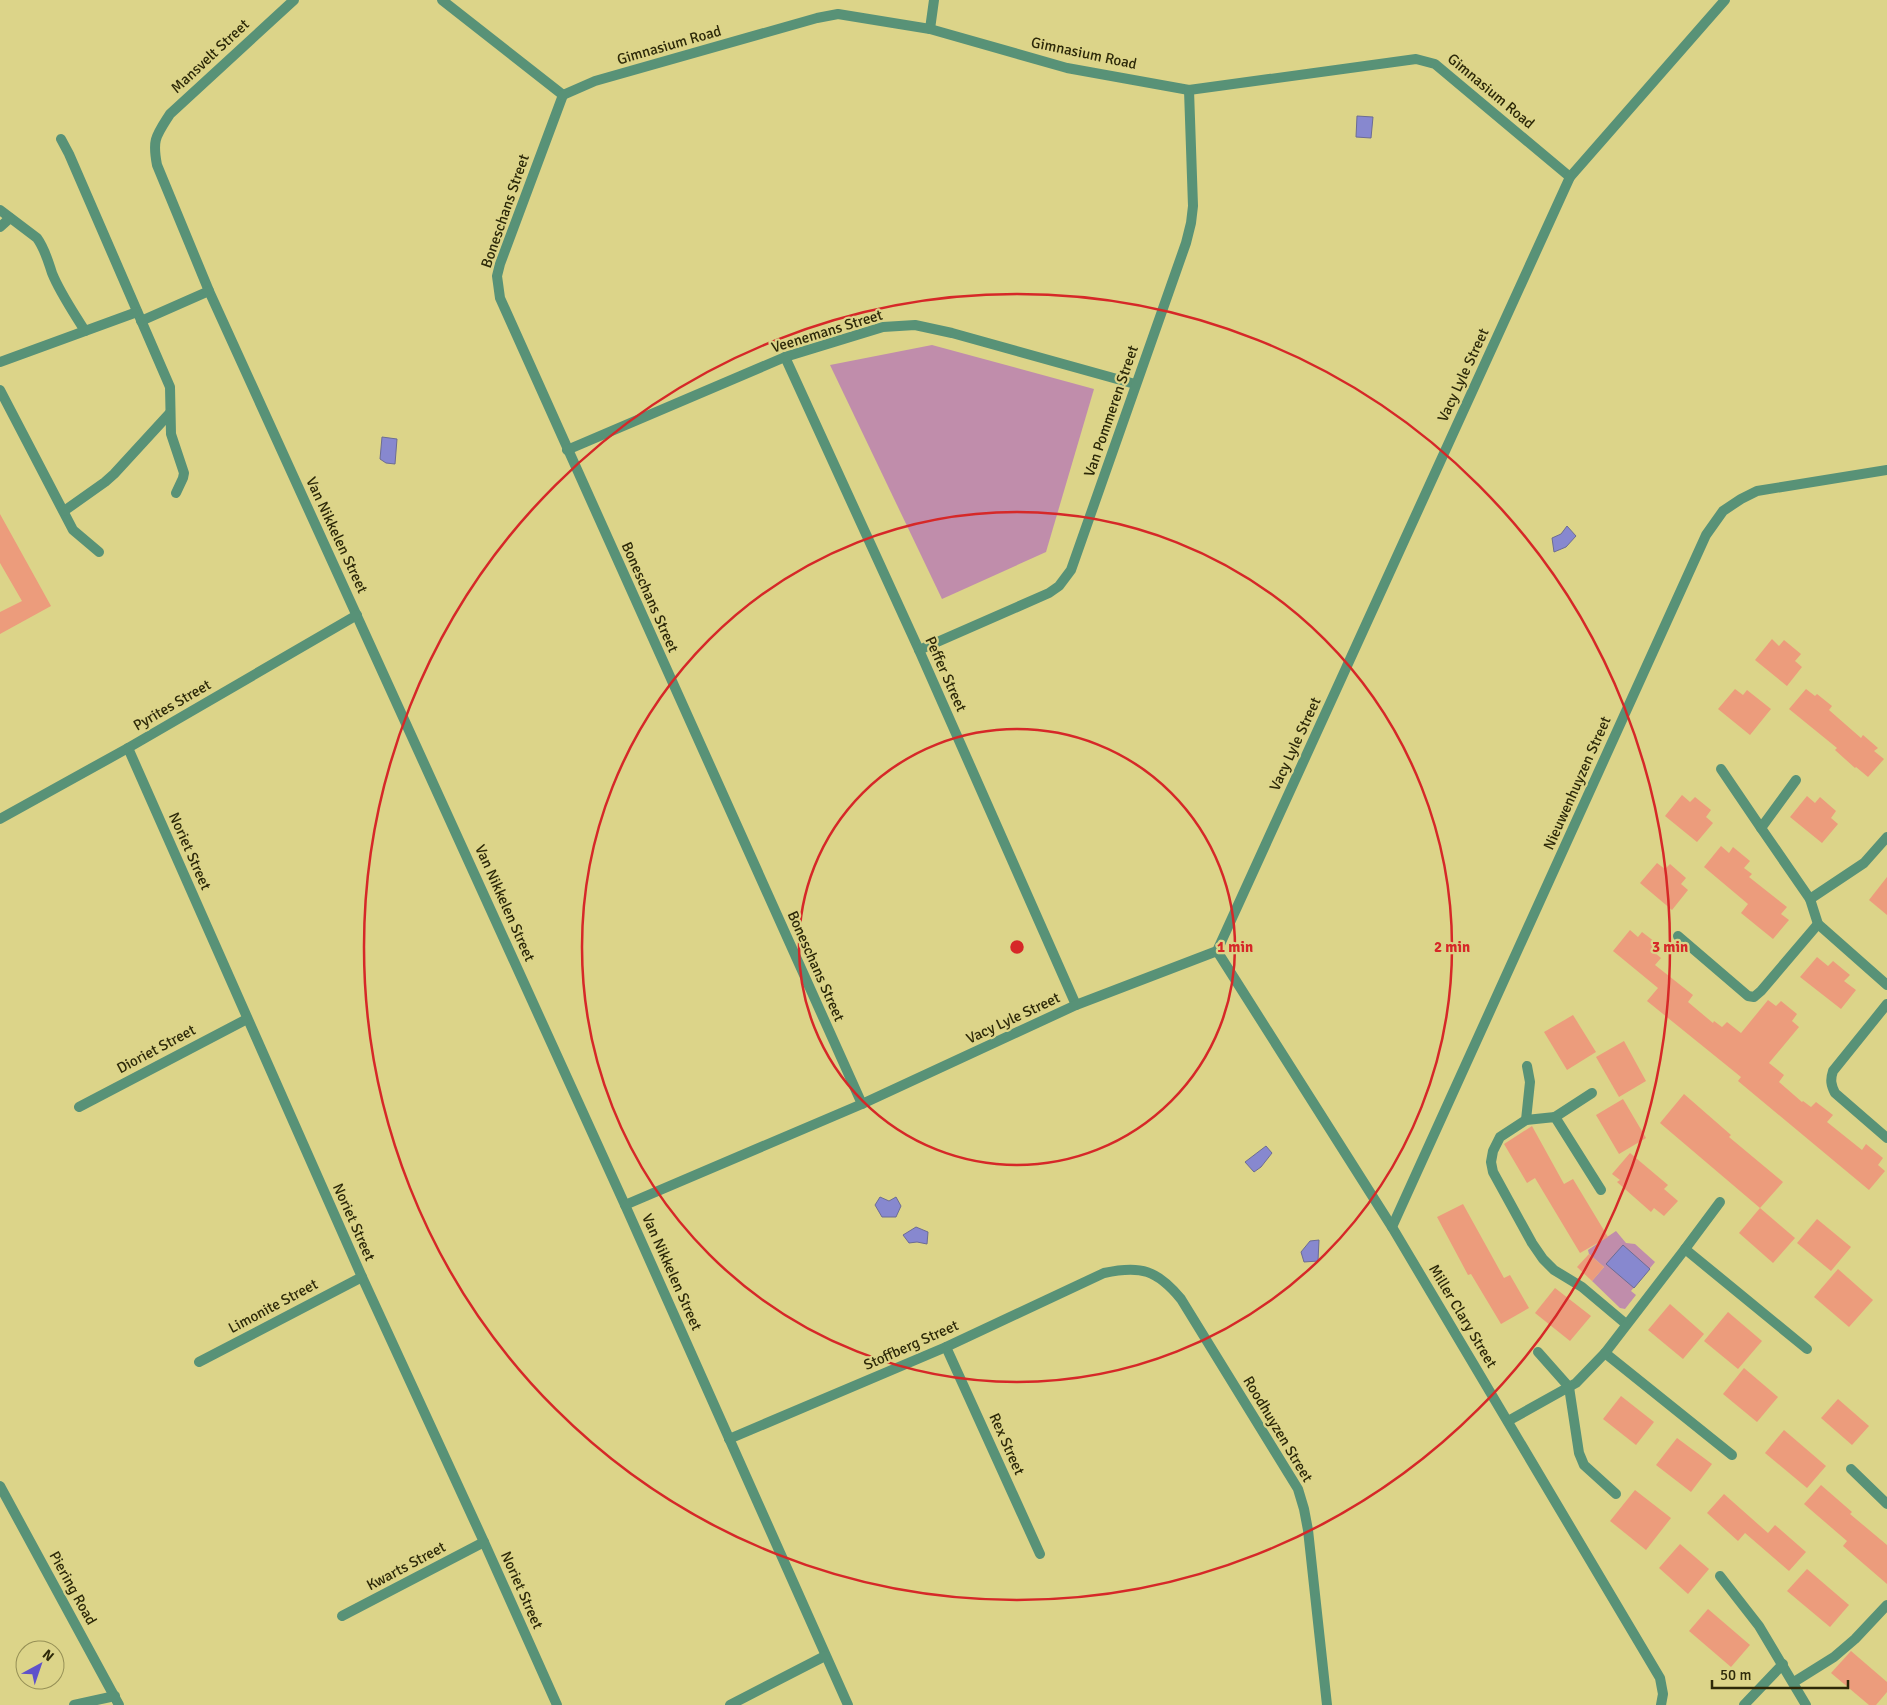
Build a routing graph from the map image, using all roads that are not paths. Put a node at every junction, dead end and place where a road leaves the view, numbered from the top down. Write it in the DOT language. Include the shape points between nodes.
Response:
graph roads {
  1 [pos="294,0"];
  2 [pos="442,0"];
  3 [pos="934,0"];
  4 [pos="1725,0"];
  5 [pos="930,30"];
  6 [pos="1189,90"];
  7 [pos="563,94"];
  8 [pos="170,114"];
  9 [pos="61,139"];
  10 [pos="1570,177"];
  11 [pos="0,210"];
  12 [pos="10,218"];
  13 [pos="0,228"];
  14 [pos="209,291"];
  15 [pos="139,317"];
  16 [pos="85,331"];
  17 [pos="785,357"];
  18 [pos="0,362"];
  19 [pos="1135,384"];
  20 [pos="0,390"];
  21 [pos="170,413"];
  22 [pos="567,450"];
  23 [pos="1887,470"];
  24 [pos="176,493"];
  25 [pos="64,510"];
  26 [pos="99,552"];
  27 [pos="357,615"];
  28 [pos="919,650"];
  29 [pos="128,748"];
  30 [pos="1721,769"];
  31 [pos="1796,780"];
  32 [pos="0,819"];
  33 [pos="1761,828"];
  34 [pos="1887,837"];
  35 [pos="1810,899"];
  36 [pos="1818,924"];
  37 [pos="1678,936"];
  38 [pos="1217,951"];
  39 [pos="1887,985"];
  40 [pos="1887,1004"];
  41 [pos="1076,1005"];
  42 [pos="247,1019"];
  43 [pos="1527,1066"];
  44 [pos="1592,1093"];
  45 [pos="862,1104"];
  46 [pos="79,1107"];
  47 [pos="1555,1117"];
  48 [pos="1526,1120"];
  49 [pos="1887,1138"];
  50 [pos="1601,1190"];
  51 [pos="1720,1202"];
  52 [pos="625,1205"];
  53 [pos="1392,1227"];
  54 [pos="1685,1249"];
  55 [pos="1104,1273"];
  56 [pos="362,1277"];
  57 [pos="1626,1324"];
  58 [pos="946,1347"];
  59 [pos="1807,1349"];
  60 [pos="1538,1352"];
  61 [pos="1605,1353"];
  62 [pos="199,1362"];
  63 [pos="1569,1387"];
  64 [pos="1508,1421"];
  65 [pos="729,1439"];
  66 [pos="1732,1456"];
  67 [pos="1850,1469"];
  68 [pos="0,1486"];
  69 [pos="1616,1494"];
  70 [pos="1887,1504"];
  71 [pos="484,1542"];
  72 [pos="1040,1554"];
  73 [pos="1720,1576"];
  74 [pos="1887,1605"];
  75 [pos="342,1616"];
  76 [pos="825,1656"];
  77 [pos="1782,1664"];
  78 [pos="1794,1682"];
  79 [pos="117,1701"];
  80 [pos="74,1705"];
  81 [pos="557,1705"];
  82 [pos="730,1705"];
  83 [pos="848,1705"];
  84 [pos="1328,1705"];
  85 [pos="1660,1705"];
  86 [pos="1744,1705"];
  87 [pos="1806,1705"];
  1 -- 8 [label="street, Mansvelt Street"];
  2 -- 7 [label="street"];
  3 -- 5 [label="street"];
  4 -- 10 [label="street, Vacy Lyle Street"];
  5 -- 6 [label="street, Gimnasium Road" via="1066,68"];
  5 -- 7 [label="street, Gimnasium Road" via="838,14 595,81"];
  6 -- 10 [label="street, Gimnasium Road" via="1416,58 1435,64"];
  6 -- 19 [label="street, Van Pommeren Street" via="1192,223"];
  7 -- 22 [label="street, Boneschans Street" via="497,276 500,298"];
  8 -- 14 [label="street, Van Nikkelen Street" via="156,136 153,147 156,165"];
  9 -- 15 [label="street"];
  10 -- 38 [label="street, Vacy Lyle Street"];
  11 -- 12 [label="street"];
  12 -- 13 [label="street"];
  12 -- 16 [label="street" via="41,244 53,274"];
  14 -- 15 [label="street"];
  14 -- 27 [label="street, Van Nikkelen Street"];
  15 -- 16 [label="street"];
  15 -- 21 [label="street" via="170,387"];
  16 -- 18 [label="street"];
  17 -- 19 [label="street, Veenemans Street" via="883,327 914,325"];
  17 -- 22 [label="street, Veenemans Street"];
  17 -- 28 [label="street, Peffer Street"];
  19 -- 28 [label="street, Van Pommeren Street" via="1071,570 1059,586"];
  20 -- 25 [label="street"];
  21 -- 24 [label="street" via="172,434 184,473"];
  21 -- 25 [label="street" via="114,474"];
  22 -- 45 [label="street, Boneschans Street"];
  23 -- 53 [label="street, Nieuwenhuyzen Street" via="1758,491 1723,511 1706,535"];
  25 -- 26 [label="street" via="73,530"];
  27 -- 29 [label="street, Pyrites Street"];
  27 -- 52 [label="street, Van Nikkelen Street"];
  28 -- 41 [label="street, Peffer Street"];
  29 -- 32 [label="street, Pyrites Street"];
  29 -- 42 [label="street, Noriet Street"];
  30 -- 33 [label="street"];
  31 -- 33 [label="street"];
  33 -- 35 [label="street"];
  34 -- 35 [label="street" via="1864,863"];
  35 -- 36 [label="street"];
  36 -- 37 [label="street" via="1754,997 1748,996"];
  36 -- 39 [label="street"];
  38 -- 41 [label="street, Vacy Lyle Street"];
  38 -- 53 [label="street, Miller Clary Street"];
  40 -- 49 [label="street" via="1833,1071 1831,1078 1835,1093"];
  41 -- 45 [label="street, Vacy Lyle Street"];
  42 -- 46 [label="street, Dioriet Street"];
  42 -- 56 [label="street, Noriet Street"];
  43 -- 48 [label="street" via="1530,1082"];
  44 -- 47 [label="street"];
  45 -- 52 [label="street, Vacy Lyle Street"];
  47 -- 48 [label="street"];
  47 -- 50 [label="street"];
  48 -- 57 [label="street" via="1500,1137 1493,1151 1493,1172 1543,1259 1554,1270 1582,1286"];
  51 -- 54 [label="street"];
  52 -- 65 [label="street, Van Nikkelen Street"];
  53 -- 64 [label="street, Miller Clary Street"];
  54 -- 57 [label="street"];
  54 -- 59 [label="street"];
  55 -- 58 [label="street, Stoffberg Street"];
  55 -- 84 [label="street, Roodhuyzen Street" via="1141,1270 1168,1284 1181,1299 1298,1489 1308,1530"];
  56 -- 62 [label="street, Limonite Street"];
  56 -- 71 [label="street, Noriet Street"];
  57 -- 61 [label="street"];
  58 -- 65 [label="street, Stoffberg Street"];
  58 -- 72 [label="street, Rex Street"];
  60 -- 63 [label="street"];
  61 -- 63 [label="street"];
  61 -- 66 [label="street"];
  63 -- 64 [label="street"];
  63 -- 69 [label="street" via="1584,1466"];
  64 -- 85 [label="street, Miller Clary Street" via="1660,1678 1663,1694"];
  65 -- 76 [label="street, Van Nikkelen Street"];
  67 -- 70 [label="street"];
  68 -- 79 [label="street, Piering Road"];
  71 -- 75 [label="street, Kwarts Street"];
  71 -- 81 [label="street, Noriet Street"];
  73 -- 77 [label="street" via="1759,1626"];
  74 -- 78 [label="street" via="1834,1658"];
  76 -- 82 [label="street"];
  76 -- 83 [label="street, Van Nikkelen Street"];
  77 -- 78 [label="street"];
  77 -- 86 [label="street"];
  78 -- 87 [label="street"];
  79 -- 80 [label="street"];
}
